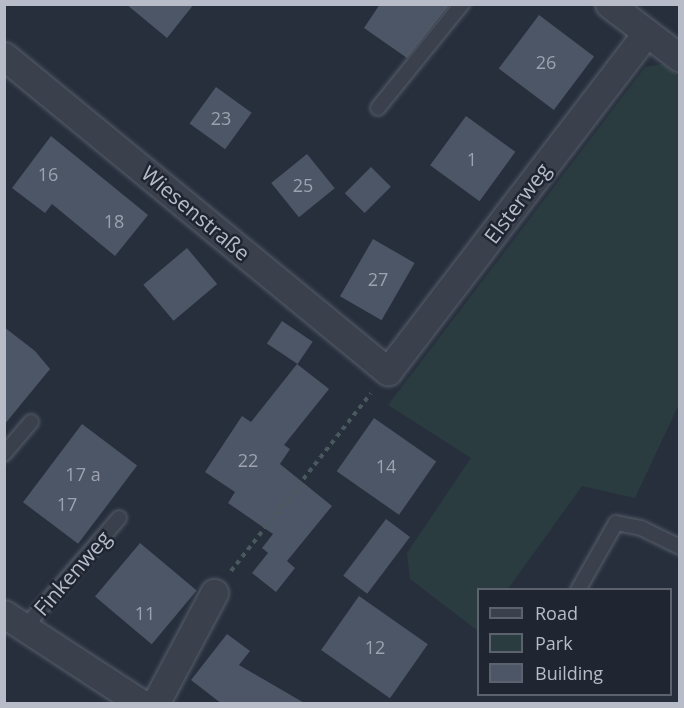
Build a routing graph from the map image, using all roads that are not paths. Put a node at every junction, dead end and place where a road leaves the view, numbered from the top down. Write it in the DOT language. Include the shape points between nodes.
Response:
graph roads {
  1 [pos="462,4"];
  2 [pos="609,4"];
  3 [pos="646,34"];
  4 [pos="4,56"];
  5 [pos="680,58"];
  6 [pos="378,108"];
  7 [pos="388,371"];
  8 [pos="31,422"];
  9 [pos="4,454"];
  10 [pos="119,518"];
  11 [pos="680,546"];
  12 [pos="579,588"];
  13 [pos="214,593"];
  14 [pos="15,621"];
  15 [pos="142,704"];
  16 [pos="155,704"];
  1 -- 6 [label="lane"];
  2 -- 3 [label="street"];
  3 -- 5 [label="street"];
  3 -- 7 [label="street, Elsterweg"];
  4 -- 7 [label="street, Wiesenstraße"];
  8 -- 9 [label="lane"];
  10 -- 14 [label="lane, Finkenweg"];
  11 -- 12 [label="lane" via="641,528 616,523"];
  13 -- 16 [label="street"];
  14 -- 15 [label="street, Finkenweg"];
}
